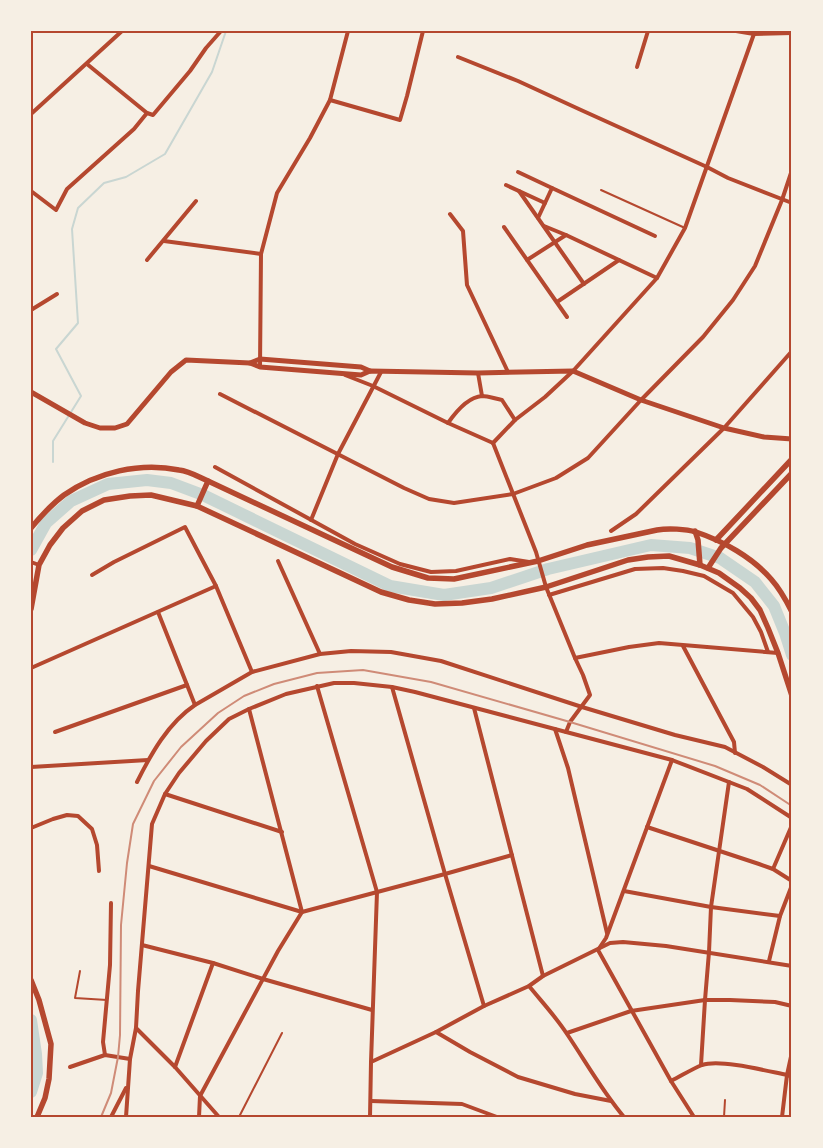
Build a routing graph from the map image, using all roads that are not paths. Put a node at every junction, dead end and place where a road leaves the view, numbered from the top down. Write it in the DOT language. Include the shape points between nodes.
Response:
graph roads {
  1 [pos="122,31"];
  2 [pos="221,31"];
  3 [pos="348,31"];
  4 [pos="423,31"];
  5 [pos="648,31"];
  6 [pos="736,31"];
  7 [pos="755,33"];
  8 [pos="792,33"];
  9 [pos="458,57"];
  10 [pos="87,64"];
  11 [pos="637,67"];
  12 [pos="330,100"];
  13 [pos="147,112"];
  14 [pos="31,114"];
  15 [pos="707,167"];
  16 [pos="792,170"];
  17 [pos="518,172"];
  18 [pos="506,186"];
  19 [pos="552,188"];
  20 [pos="601,190"];
  21 [pos="31,191"];
  22 [pos="519,191"];
  23 [pos="782,200"];
  24 [pos="196,201"];
  25 [pos="545,203"];
  26 [pos="792,204"];
  27 [pos="450,214"];
  28 [pos="538,218"];
  29 [pos="544,226"];
  30 [pos="504,227"];
  31 [pos="685,228"];
  32 [pos="566,235"];
  33 [pos="656,236"];
  34 [pos="164,240"];
  35 [pos="555,242"];
  36 [pos="261,254"];
  37 [pos="147,260"];
  38 [pos="527,260"];
  39 [pos="619,260"];
  40 [pos="657,278"];
  41 [pos="584,284"];
  42 [pos="57,294"];
  43 [pos="557,302"];
  44 [pos="31,310"];
  45 [pos="567,317"];
  46 [pos="792,351"];
  47 [pos="260,359"];
  48 [pos="250,363"];
  49 [pos="260,367"];
  50 [pos="370,371"];
  51 [pos="573,371"];
  52 [pos="381,372"];
  53 [pos="508,372"];
  54 [pos="338,373"];
  55 [pos="478,373"];
  56 [pos="373,386"];
  57 [pos="31,392"];
  58 [pos="220,394"];
  59 [pos="482,396"];
  60 [pos="641,400"];
  61 [pos="515,420"];
  62 [pos="448,423"];
  63 [pos="724,428"];
  64 [pos="792,439"];
  65 [pos="493,443"];
  66 [pos="338,454"];
  67 [pos="792,459"];
  68 [pos="215,467"];
  69 [pos="792,473"];
  70 [pos="207,482"];
  71 [pos="513,494"];
  72 [pos="198,505"];
  73 [pos="311,520"];
  74 [pos="31,528"];
  75 [pos="611,531"];
  76 [pos="694,531"];
  77 [pos="716,540"];
  78 [pos="722,546"];
  79 [pos="642,558"];
  80 [pos="278,561"];
  81 [pos="531,562"];
  82 [pos="700,562"];
  83 [pos="539,563"];
  84 [pos="35,564"];
  85 [pos="709,566"];
  86 [pos="604,568"];
  87 [pos="649,568"];
  88 [pos="596,571"];
  89 [pos="92,575"];
  90 [pos="606,578"];
  91 [pos="791,578"];
  92 [pos="569,580"];
  93 [pos="600,580"];
  94 [pos="545,585"];
  95 [pos="216,586"];
  96 [pos="574,588"];
  97 [pos="792,588"];
  98 [pos="549,595"];
  99 [pos="31,609"];
  100 [pos="158,612"];
  101 [pos="792,612"];
  102 [pos="683,646"];
  103 [pos="768,652"];
  104 [pos="778,653"];
  105 [pos="320,654"];
  106 [pos="575,658"];
  107 [pos="31,668"];
  108 [pos="252,672"];
  109 [pos="187,685"];
  110 [pos="317,686"];
  111 [pos="392,687"];
  112 [pos="792,696"];
  113 [pos="195,705"];
  114 [pos="582,707"];
  115 [pos="474,708"];
  116 [pos="249,709"];
  117 [pos="555,729"];
  118 [pos="55,732"];
  119 [pos="566,732"];
  120 [pos="735,753"];
  121 [pos="148,760"];
  122 [pos="672,760"];
  123 [pos="31,767"];
  124 [pos="137,782"];
  125 [pos="729,782"];
  126 [pos="792,785"];
  127 [pos="165,794"];
  128 [pos="792,818"];
  129 [pos="792,825"];
  130 [pos="647,827"];
  131 [pos="31,828"];
  132 [pos="282,832"];
  133 [pos="719,850"];
  134 [pos="512,855"];
  135 [pos="149,866"];
  136 [pos="773,869"];
  137 [pos="99,871"];
  138 [pos="445,874"];
  139 [pos="792,883"];
  140 [pos="624,891"];
  141 [pos="377,892"];
  142 [pos="111,903"];
  143 [pos="711,907"];
  144 [pos="302,912"];
  145 [pos="780,916"];
  146 [pos="607,934"];
  147 [pos="142,945"];
  148 [pos="598,950"];
  149 [pos="710,952"];
  150 [pos="769,961"];
  151 [pos="213,963"];
  152 [pos="792,966"];
  153 [pos="80,971"];
  154 [pos="544,976"];
  155 [pos="263,979"];
  156 [pos="31,980"];
  157 [pos="529,986"];
  158 [pos="107,1000"];
  159 [pos="705,1000"];
  160 [pos="484,1006"];
  161 [pos="792,1006"];
  162 [pos="372,1010"];
  163 [pos="631,1011"];
  164 [pos="136,1028"];
  165 [pos="436,1032"];
  166 [pos="282,1033"];
  167 [pos="567,1033"];
  168 [pos="792,1052"];
  169 [pos="105,1054"];
  170 [pos="130,1059"];
  171 [pos="371,1062"];
  172 [pos="701,1066"];
  173 [pos="70,1067"];
  174 [pos="175,1067"];
  175 [pos="787,1075"];
  176 [pos="792,1078"];
  177 [pos="671,1081"];
  178 [pos="127,1086"];
  179 [pos="200,1096"];
  180 [pos="725,1100"];
  181 [pos="371,1101"];
  182 [pos="611,1101"];
  183 [pos="37,1117"];
  184 [pos="110,1117"];
  185 [pos="126,1117"];
  186 [pos="199,1117"];
  187 [pos="219,1117"];
  188 [pos="239,1117"];
  189 [pos="370,1117"];
  190 [pos="497,1117"];
  191 [pos="624,1117"];
  192 [pos="694,1117"];
  193 [pos="724,1117"];
  194 [pos="782,1117"];
  1 -- 10 [label="street"];
  2 -- 13 [label="street" via="153,116"];
  3 -- 12 [label="street"];
  4 -- 12 [label="street" via="400,120"];
  5 -- 11 [label="street"];
  6 -- 7 [label="street"];
  7 -- 8 [label="street"];
  7 -- 15 [label="street"];
  9 -- 15 [label="street"];
  10 -- 13 [label="street"];
  10 -- 14 [label="street"];
  12 -- 36 [label="street" via="277,193"];
  13 -- 21 [label="street" via="134,129 67,189 56,210"];
  15 -- 23 [label="street"];
  15 -- 31 [label="street"];
  16 -- 23 [label="street"];
  17 -- 19 [label="street"];
  18 -- 22 [label="street"];
  19 -- 25 [label="street"];
  19 -- 33 [label="street"];
  20 -- 31 [label="lane"];
  22 -- 25 [label="street"];
  22 -- 28 [label="street"];
  23 -- 26 [label="street"];
  23 -- 60 [label="street" via="755,266 733,300 703,337"];
  24 -- 34 [label="street"];
  25 -- 28 [label="street"];
  27 -- 53 [label="street" via="463,231 468,285"];
  28 -- 29 [label="street"];
  29 -- 32 [label="street"];
  29 -- 35 [label="street"];
  30 -- 38 [label="street"];
  31 -- 40 [label="street"];
  32 -- 35 [label="street"];
  32 -- 39 [label="street"];
  34 -- 36 [label="street"];
  34 -- 37 [label="street"];
  35 -- 38 [label="street"];
  35 -- 41 [label="street"];
  36 -- 47 [label="street"];
  38 -- 43 [label="street"];
  39 -- 40 [label="street"];
  39 -- 41 [label="street"];
  40 -- 51 [label="street"];
  41 -- 43 [label="street"];
  42 -- 44 [label="street"];
  43 -- 45 [label="street"];
  46 -- 63 [label="street"];
  47 -- 48 [label="street"];
  47 -- 49 [label="street"];
  47 -- 50 [label="street"];
  48 -- 49 [label="street"];
  48 -- 57 [label="street" via="186,360 171,372 127,424 115,428 100,428 85,422"];
  49 -- 54 [label="street"];
  50 -- 52 [label="street"];
  50 -- 54 [label="street" via="361,375"];
  51 -- 53 [label="street"];
  51 -- 60 [label="street"];
  51 -- 61 [label="street"];
  52 -- 55 [label="street"];
  52 -- 56 [label="street"];
  53 -- 55 [label="street"];
  54 -- 56 [label="street"];
  55 -- 59 [label="street"];
  56 -- 62 [label="street"];
  56 -- 66 [label="street"];
  58 -- 66 [label="street"];
  59 -- 61 [label="street" via="502,400"];
  59 -- 62 [label="street" via="470,400"];
  60 -- 63 [label="street"];
  60 -- 71 [label="street" via="588,458 556,478"];
  61 -- 65 [label="street"];
  62 -- 65 [label="street"];
  63 -- 64 [label="street"];
  63 -- 75 [label="street" via="636,514"];
  65 -- 71 [label="street"];
  66 -- 71 [label="street" via="429,499 454,503"];
  66 -- 73 [label="street"];
  67 -- 77 [label="main road"];
  68 -- 73 [label="street"];
  69 -- 78 [label="main road"];
  70 -- 72 [label="main road"];
  70 -- 74 [label="main road" via="180,470 156,467 121,470 84,482 63,496"];
  70 -- 81 [label="main road" via="392,567 428,578 454,579"];
  71 -- 83 [label="street"];
  72 -- 84 [label="main road" via="151,495 104,500 82,511"];
  72 -- 94 [label="main road" via="380,592 409,600 435,604 462,603"];
  73 -- 81 [label="street" via="400,564 431,572 456,571 510,559"];
  76 -- 77 [label="main road"];
  76 -- 82 [label="main road"];
  76 -- 83 [label="main road" via="657,530 587,545"];
  77 -- 78 [label="main road"];
  78 -- 85 [label="main road"];
  78 -- 101 [label="main road" via="746,557 771,578"];
  79 -- 82 [label="main road" via="669,556"];
  79 -- 86 [label="main road"];
  79 -- 87 [label="street"];
  80 -- 105 [label="street"];
  81 -- 83 [label="main road"];
  82 -- 85 [label="main road"];
  83 -- 94 [label="street"];
  84 -- 99 [label="main road"];
  85 -- 104 [label="main road" via="751,598 760,610"];
  86 -- 88 [label="main road"];
  86 -- 90 [label="street"];
  87 -- 90 [label="street"];
  87 -- 103 [label="street" via="704,576 733,594 753,618"];
  88 -- 92 [label="main road"];
  88 -- 93 [label="street"];
  89 -- 95 [label="street" via="185,527"];
  90 -- 93 [label="street"];
  91 -- 97 [label="street"];
  92 -- 94 [label="main road"];
  92 -- 96 [label="street"];
  93 -- 96 [label="street"];
  94 -- 98 [label="street"];
  95 -- 100 [label="street"];
  95 -- 108 [label="street"];
  96 -- 98 [label="street"];
  98 -- 106 [label="street"];
  100 -- 107 [label="street"];
  100 -- 109 [label="street"];
  102 -- 103 [label="street"];
  102 -- 106 [label="street" via="659,643"];
  102 -- 120 [label="street" via="734,742"];
  103 -- 104 [label="street"];
  104 -- 112 [label="main road"];
  105 -- 108 [label="street"];
  105 -- 114 [label="street" via="391,652 441,660"];
  106 -- 114 [label="street" via="590,695"];
  108 -- 113 [label="street"];
  109 -- 113 [label="street"];
  109 -- 118 [label="street"];
  110 -- 111 [label="street" via="354,683"];
  110 -- 116 [label="street"];
  110 -- 141 [label="street"];
  111 -- 115 [label="street"];
  111 -- 138 [label="street"];
  113 -- 121 [label="street" via="169,730"];
  114 -- 119 [label="street"];
  114 -- 120 [label="street" via="725,747"];
  115 -- 117 [label="street"];
  115 -- 134 [label="street"];
  116 -- 127 [label="street" via="229,719 206,741"];
  116 -- 132 [label="street"];
  117 -- 119 [label="street"];
  117 -- 146 [label="street" via="568,768"];
  119 -- 122 [label="street"];
  120 -- 126 [label="street"];
  121 -- 123 [label="street"];
  121 -- 124 [label="street"];
  122 -- 125 [label="street"];
  122 -- 130 [label="street"];
  125 -- 128 [label="street"];
  125 -- 133 [label="street"];
  127 -- 132 [label="street"];
  127 -- 135 [label="street" via="152,824"];
  129 -- 136 [label="street"];
  130 -- 133 [label="street"];
  130 -- 140 [label="street"];
  131 -- 137 [label="street" via="67,815 78,816 92,829"];
  132 -- 144 [label="street"];
  133 -- 136 [label="street"];
  133 -- 143 [label="street"];
  134 -- 138 [label="street"];
  134 -- 154 [label="street"];
  135 -- 144 [label="street"];
  135 -- 147 [label="street"];
  136 -- 139 [label="street"];
  138 -- 141 [label="street"];
  138 -- 160 [label="street"];
  139 -- 145 [label="street"];
  140 -- 143 [label="street"];
  140 -- 146 [label="street"];
  141 -- 144 [label="street"];
  141 -- 162 [label="street"];
  142 -- 158 [label="street"];
  143 -- 145 [label="street"];
  143 -- 149 [label="street"];
  144 -- 155 [label="street"];
  145 -- 150 [label="street"];
  146 -- 148 [label="street"];
  147 -- 151 [label="street"];
  147 -- 164 [label="street"];
  148 -- 149 [label="street" via="610,943 623,942"];
  148 -- 154 [label="street"];
  148 -- 163 [label="street"];
  149 -- 150 [label="street"];
  149 -- 159 [label="street"];
  150 -- 152 [label="street"];
  151 -- 155 [label="street"];
  151 -- 174 [label="street"];
  153 -- 158 [label="lane" via="75,998"];
  154 -- 157 [label="street"];
  155 -- 162 [label="street"];
  155 -- 179 [label="street"];
  156 -- 183 [label="main road" via="51,1044 50,1079"];
  157 -- 160 [label="street"];
  157 -- 167 [label="street"];
  158 -- 169 [label="street"];
  159 -- 161 [label="street" via="775,1002"];
  159 -- 163 [label="street"];
  159 -- 172 [label="street"];
  160 -- 165 [label="street"];
  162 -- 171 [label="street"];
  163 -- 167 [label="street"];
  163 -- 177 [label="street"];
  164 -- 170 [label="street"];
  164 -- 174 [label="street"];
  165 -- 171 [label="street"];
  165 -- 182 [label="street" via="518,1077"];
  166 -- 188 [label="lane"];
  167 -- 182 [label="street"];
  168 -- 175 [label="street"];
  169 -- 170 [label="street"];
  169 -- 173 [label="street"];
  170 -- 178 [label="street"];
  171 -- 181 [label="street"];
  172 -- 175 [label="street" via="738,1065"];
  172 -- 177 [label="street"];
  174 -- 179 [label="street"];
  175 -- 176 [label="street"];
  175 -- 194 [label="street"];
  177 -- 192 [label="street"];
  178 -- 184 [label="street"];
  178 -- 185 [label="street"];
  179 -- 186 [label="street"];
  179 -- 187 [label="street"];
  180 -- 193 [label="lane"];
  181 -- 189 [label="street"];
  181 -- 190 [label="street" via="462,1104"];
  182 -- 191 [label="street"];
}
